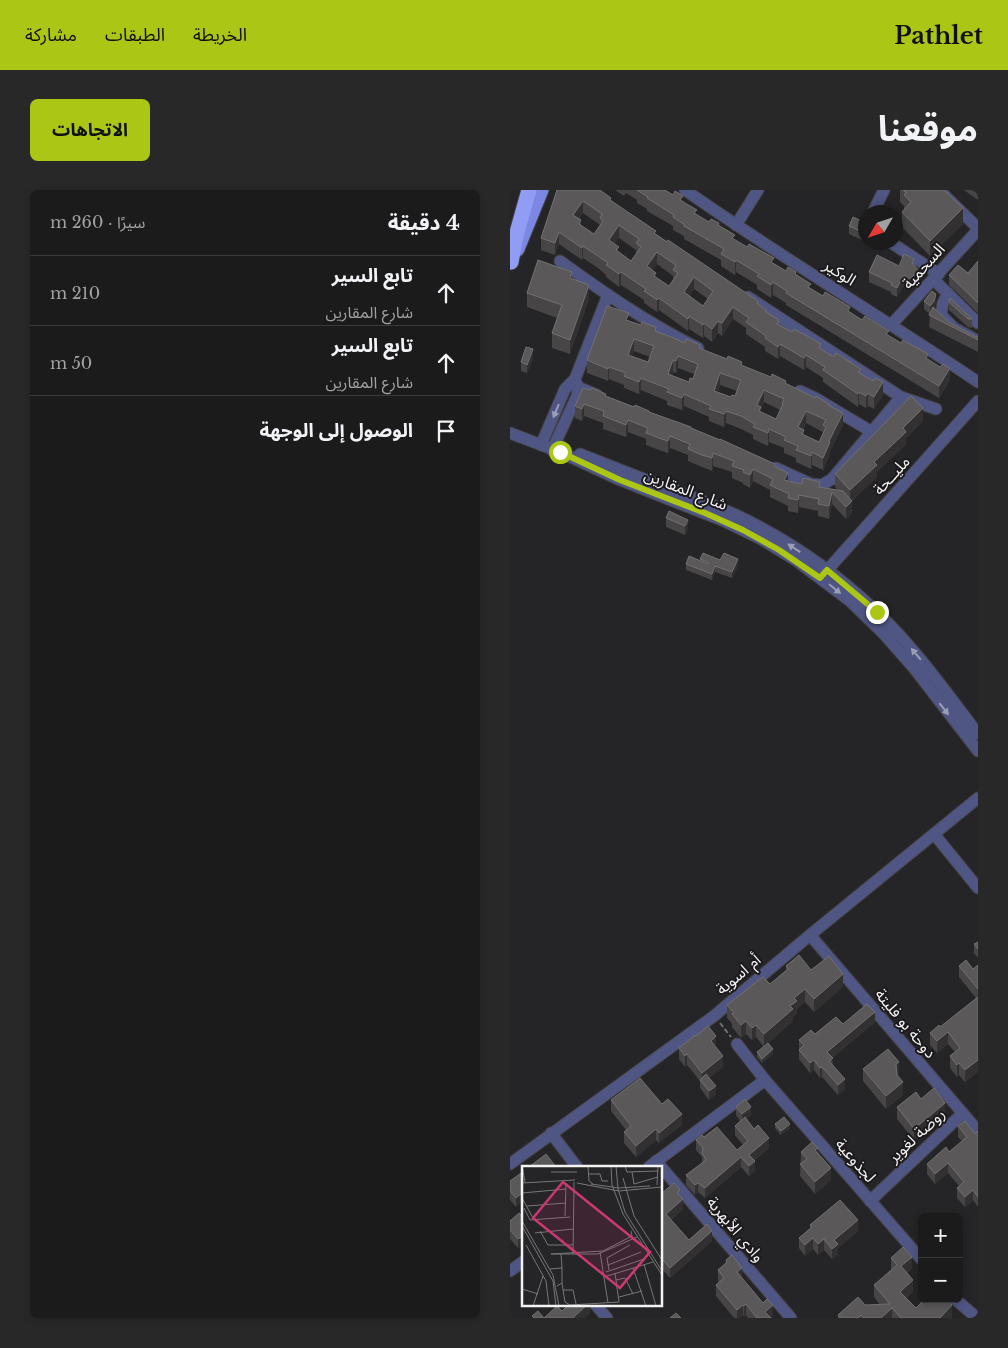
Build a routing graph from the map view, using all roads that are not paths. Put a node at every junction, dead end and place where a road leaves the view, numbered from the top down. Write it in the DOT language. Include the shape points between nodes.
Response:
graph roads {
  1 [pos="529,190"];
  2 [pos="541,190"];
  3 [pos="685,190"];
  4 [pos="758,190"];
  5 [pos="884,190"];
  6 [pos="939,190"];
  7 [pos="700,194"];
  8 [pos="876,205"];
  9 [pos="736,225"];
  10 [pos="978,229"];
  11 [pos="901,250"];
  12 [pos="560,261"];
  13 [pos="511,264"];
  14 [pos="937,277"];
  15 [pos="735,289"];
  16 [pos="948,293"];
  17 [pos="608,295"];
  18 [pos="978,323"];
  19 [pos="892,324"];
  20 [pos="978,341"];
  21 [pos="707,352"];
  22 [pos="978,382"];
  23 [pos="576,383"];
  24 [pos="787,385"];
  25 [pos="901,397"];
  26 [pos="608,399"];
  27 [pos="978,401"];
  28 [pos="936,409"];
  29 [pos="510,428"];
  30 [pos="872,432"];
  31 [pos="510,433"];
  32 [pos="548,445"];
  33 [pos="766,464"];
  34 [pos="824,574"];
  35 [pos="978,734"];
  36 [pos="978,751"];
  37 [pos="978,798"];
  38 [pos="934,834"];
  39 [pos="978,888"];
  40 [pos="810,934"];
  41 [pos="737,1044"];
  42 [pos="765,1080"];
  43 [pos="962,1114"];
  44 [pos="978,1131"];
  45 [pos="551,1133"];
  46 [pos="510,1164"];
  47 [pos="652,1164"];
  48 [pos="576,1166"];
  49 [pos="662,1175"];
  50 [pos="870,1200"];
  51 [pos="920,1258"];
  52 [pos="522,1262"];
  53 [pos="510,1271"];
  54 [pos="960,1303"];
  55 [pos="597,1306"];
  56 [pos="607,1318"];
  57 [pos="790,1318"];
  58 [pos="977,1318"];
  1 -- 13 [label="highway"];
  2 -- 13 [label="main road"];
  3 -- 7 [label="street, الوكير"];
  4 -- 9 [label="street"];
  5 -- 8 [label="street"];
  6 -- 10 [label="street"];
  7 -- 9 [label="street, الوكير"];
  9 -- 19 [label="street, الوكير"];
  10 -- 14 [label="street, السحمية"];
  11 -- 14 [label="street"];
  12 -- 17 [label="street"];
  14 -- 16 [label="street"];
  14 -- 19 [label="street, السحمية"];
  15 -- 25 [label="street"];
  16 -- 18 [label="street"];
  16 -- 20 [label="street" via="941,315 954,328"];
  17 -- 21 [label="street" via="666,332"];
  17 -- 23 [label="street"];
  19 -- 22 [label="street, الوكير"];
  23 -- 26 [label="street"];
  23 -- 32 [label="street" via="577,396"];
  24 -- 30 [label="street"];
  25 -- 28 [label="street"];
  25 -- 30 [label="street"];
  27 -- 34 [label="street, مليــحة"];
  29 -- 32 [label="street, شارع المقارين"];
  30 -- 33 [label="street" via="832,479 822,485 811,484"];
  31 -- 32 [label="street, شارع المقارين"];
  32 -- 34 [label="street, شارع المقارين" via="620,480 731,524"];
  35 -- 34 [label="street, شارع المقارين, one-way" via="892,628 861,598"];
  34 -- 36 [label="street, شارع المقارين, one-way" via="883,633"];
  37 -- 38 [label="street, أم اسوية"];
  38 -- 39 [label="street"];
  38 -- 40 [label="street, أم اسوية"];
  40 -- 43 [label="street, دوحة بو فليتة"];
  40 -- 45 [label="street, أم اسوية" via="714,1016"];
  41 -- 42 [label="street, لجذوعية"];
  42 -- 47 [label="street"];
  42 -- 50 [label="street, لجذوعية"];
  43 -- 44 [label="street, دوحة بو فليتة"];
  43 -- 50 [label="street, روضة لغوير"];
  45 -- 46 [label="street, أم اسوية"];
  45 -- 48 [label="street"];
  49 -- 57 [label="street, وادي الأبهرية"];
  50 -- 51 [label="street, لجذوعية"];
  52 -- 53 [label="street"];
  54 -- 58 [label="street"];
  55 -- 56 [label="street"];
}
